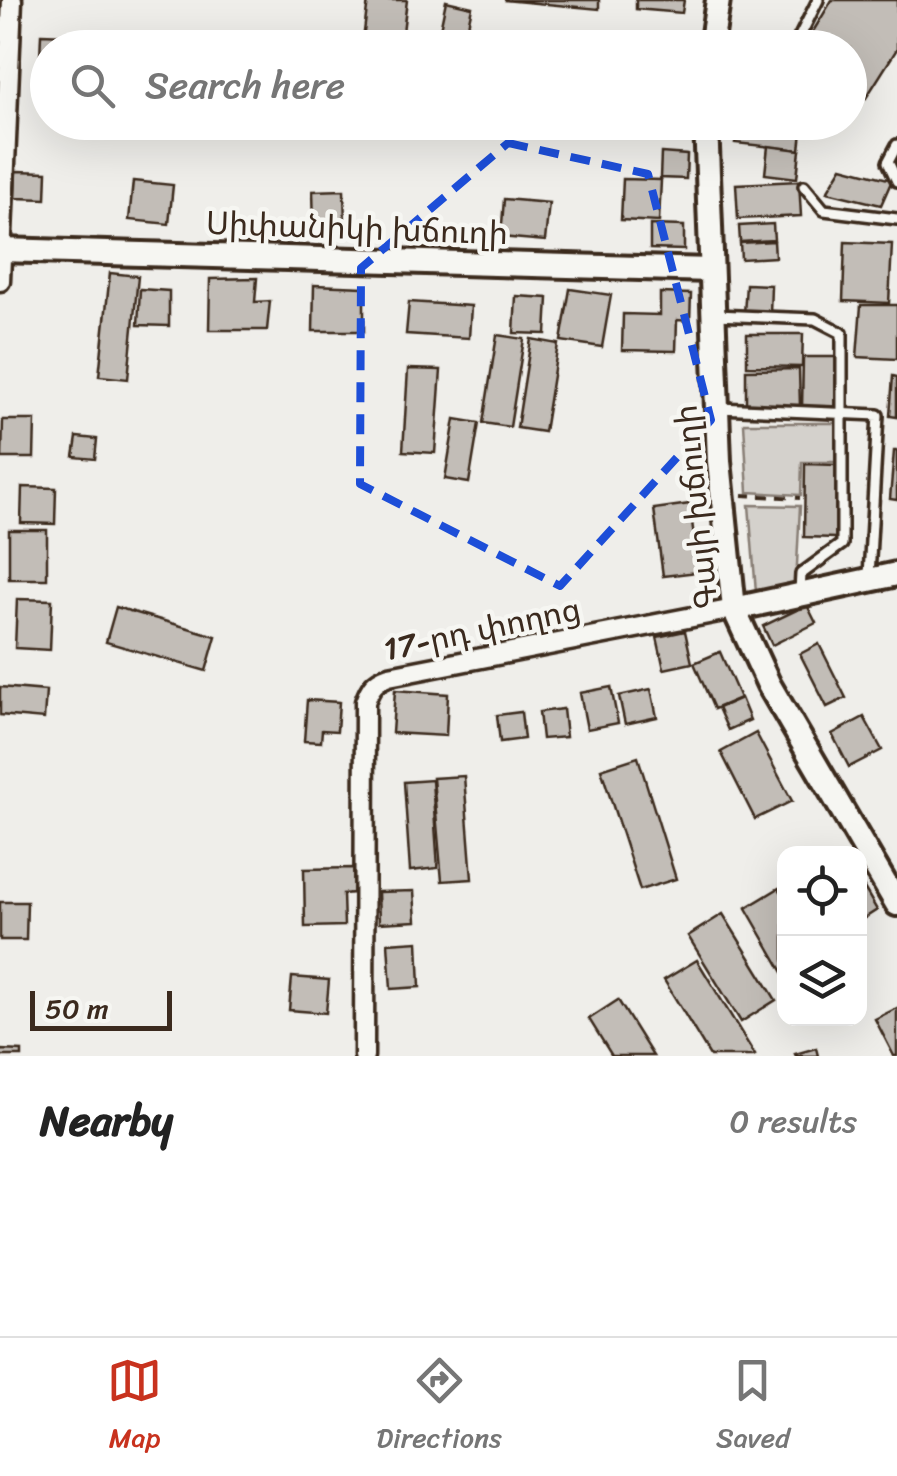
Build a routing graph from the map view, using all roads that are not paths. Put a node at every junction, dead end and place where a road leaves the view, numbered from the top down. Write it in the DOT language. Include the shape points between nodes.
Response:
graph roads {
  1 [pos="12,0"];
  2 [pos="718,0"];
  3 [pos="818,0"];
  4 [pos="714,30"];
  5 [pos="803,30"];
  6 [pos="707,140"];
  7 [pos="897,145"];
  8 [pos="897,181"];
  9 [pos="804,186"];
  10 [pos="897,219"];
  11 [pos="1,250"];
  12 [pos="711,270"];
  13 [pos="0,281"];
  14 [pos="713,315"];
  15 [pos="717,408"];
  16 [pos="843,412"];
  17 [pos="887,580"];
  18 [pos="800,595"];
  19 [pos="734,609"];
  20 [pos="897,904"];
  21 [pos="364,1056"];
  1 -- 11 [label="street"];
  2 -- 4 [label="main road"];
  3 -- 5 [label="lane"];
  6 -- 12 [label="main road, Գայի խճուղի"];
  7 -- 8 [label="lane" via="888,162"];
  9 -- 10 [label="lane" via="824,210"];
  11 -- 12 [label="main road, Սիփանիկի խճուղի"];
  11 -- 13 [label="street"];
  12 -- 14 [label="main road, Գայի խճուղի"];
  14 -- 15 [label="main road, Գայի խճուղի"];
  14 -- 16 [label="lane" via="815,319 842,333"];
  15 -- 16 [label="lane"];
  15 -- 19 [label="main road, Գայի խճուղի"];
  16 -- 17 [label="lane" via="878,416"];
  16 -- 18 [label="lane" via="842,544 801,574"];
  17 -- 18 [label="main road"];
  18 -- 19 [label="main road"];
  19 -- 20 [label="main road, Գայի խճուղի" via="769,685"];
  19 -- 21 [label="street, 17-րդ փողոց" via="389,676 370,689"];
}
